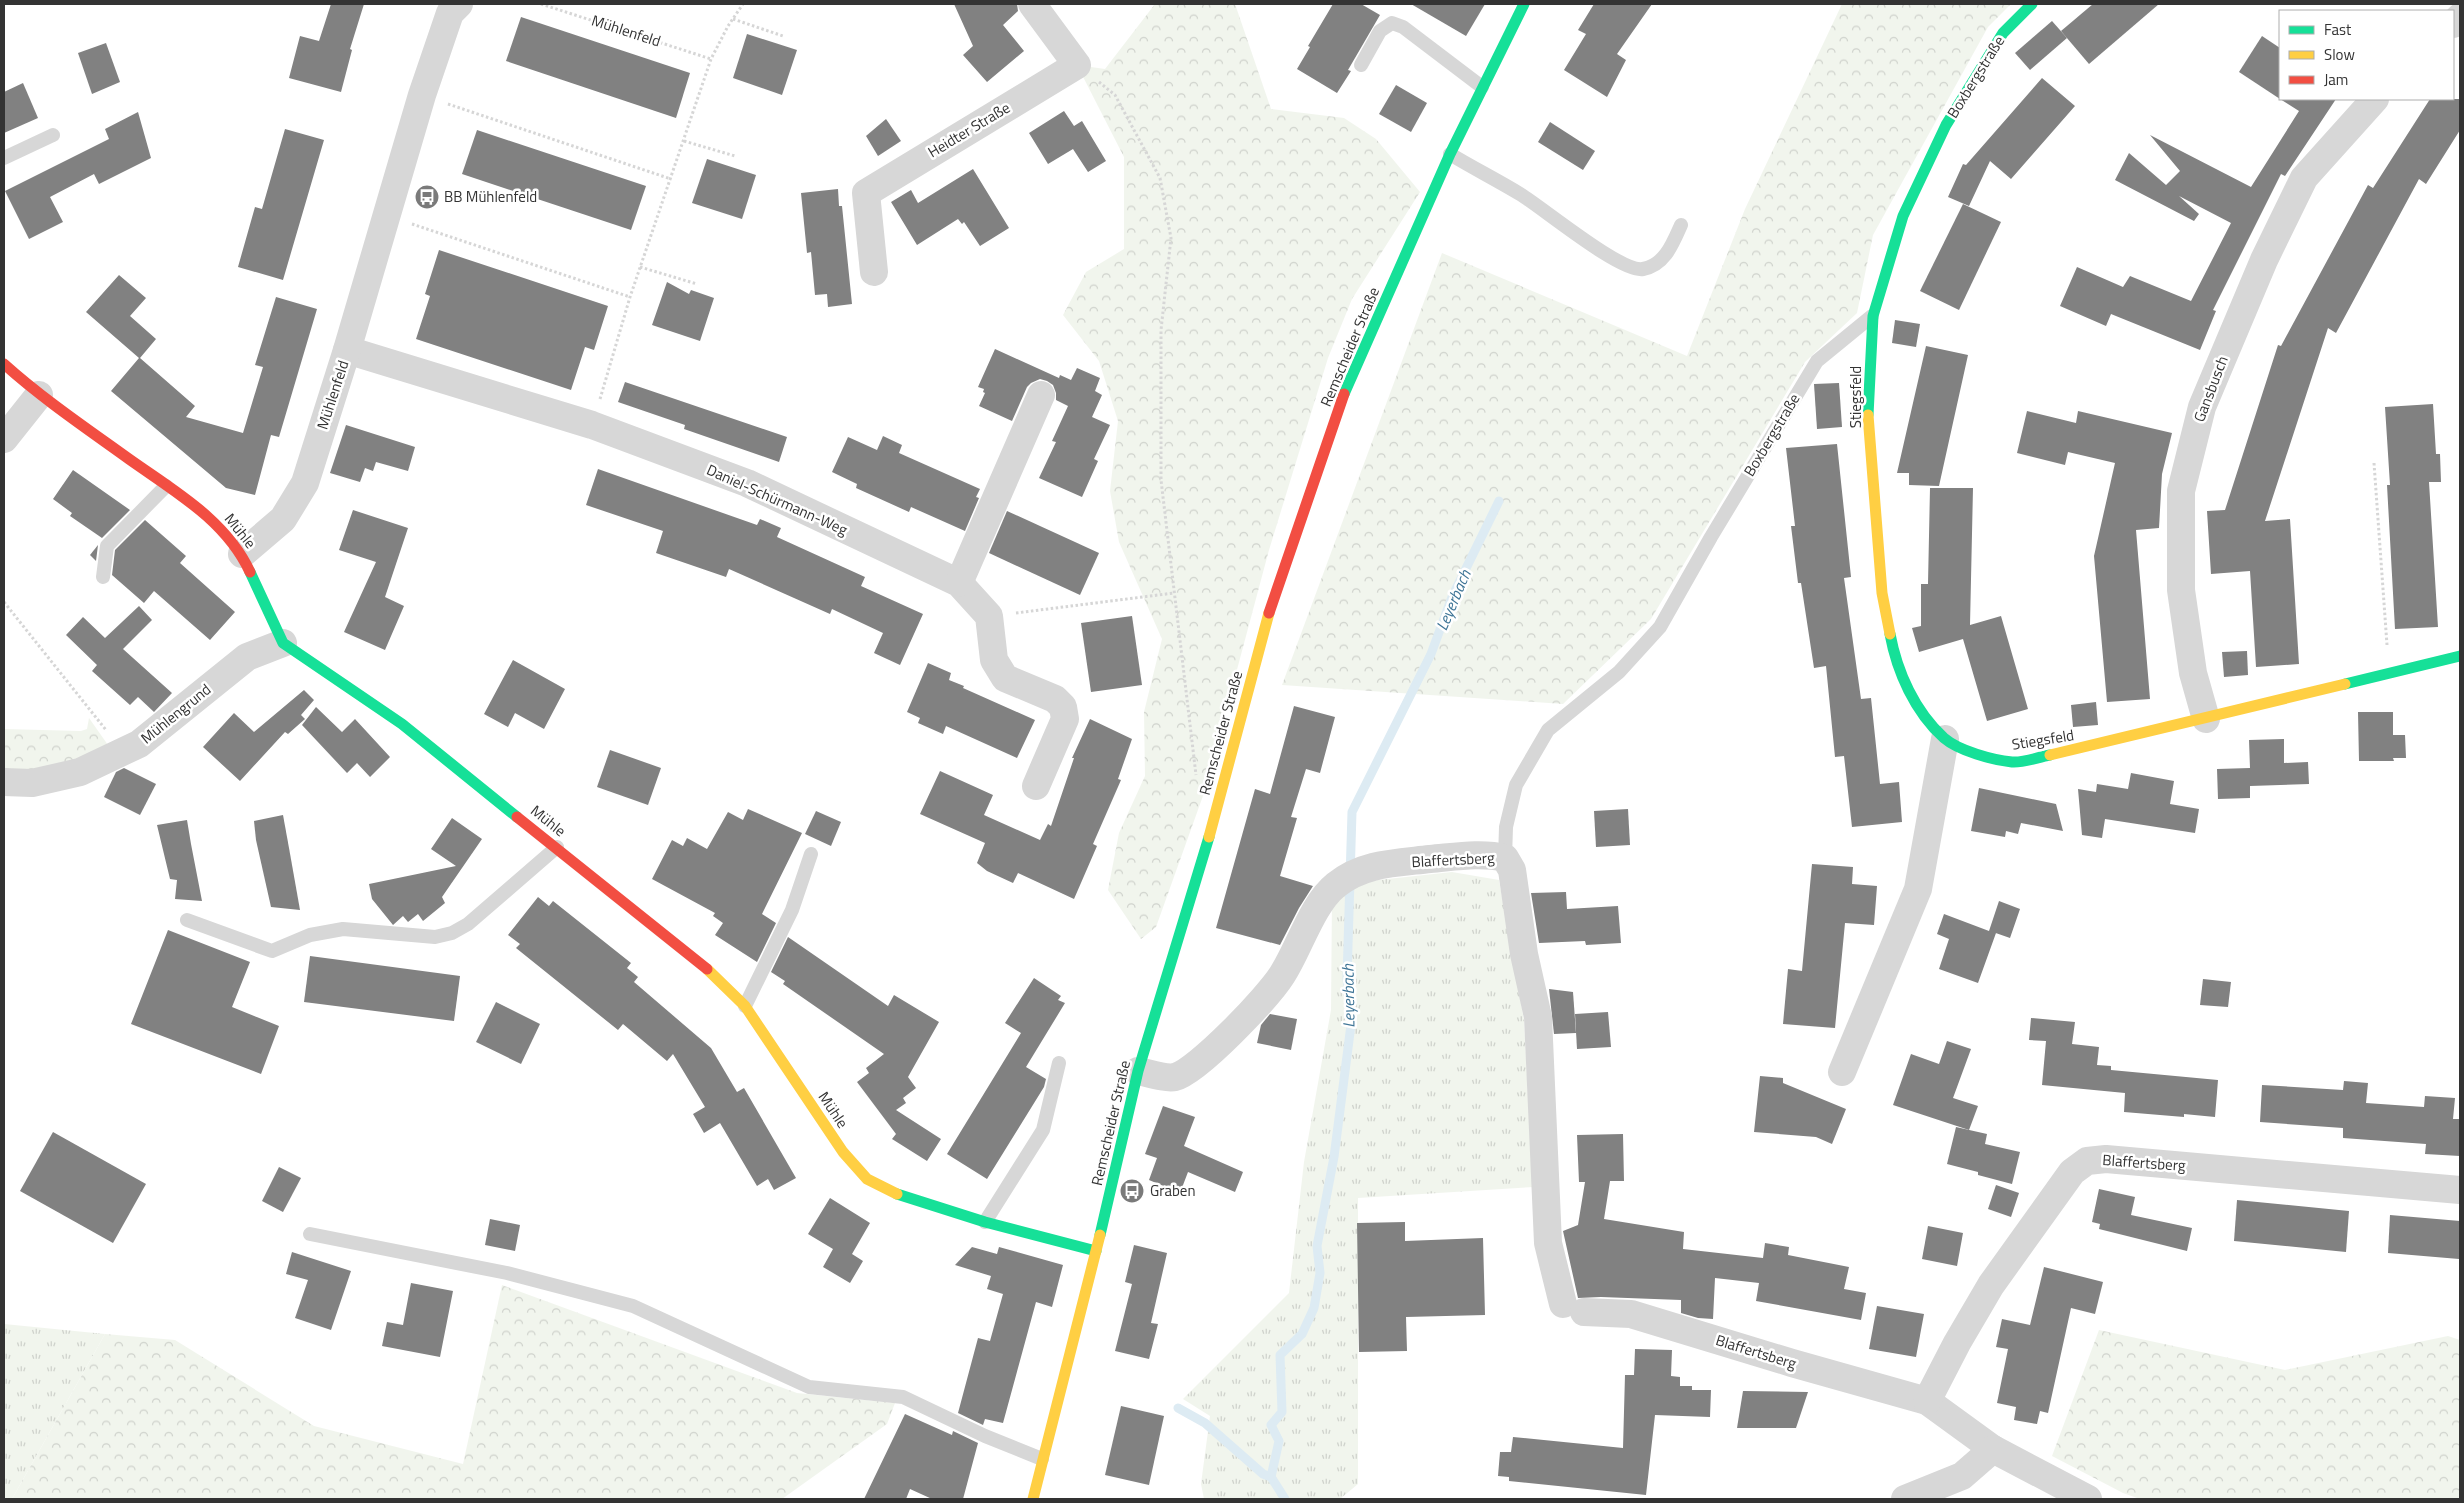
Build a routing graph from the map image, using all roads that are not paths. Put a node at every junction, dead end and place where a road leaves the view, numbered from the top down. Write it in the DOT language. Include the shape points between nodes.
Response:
graph roads {
  1 [pos="459,4"];
  2 [pos="1032,4"];
  3 [pos="1524,4"];
  4 [pos="2032,4"];
  5 [pos="1361,65"];
  6 [pos="1482,87"];
  7 [pos="2374,100"];
  8 [pos="53,134"];
  9 [pos="1450,154"];
  10 [pos="4,158"];
  11 [pos="1681,225"];
  12 [pos="874,272"];
  13 [pos="1873,316"];
  14 [pos="347,350"];
  15 [pos="4,364"];
  16 [pos="39,395"];
  17 [pos="1040,395"];
  18 [pos="4,439"];
  19 [pos="166,486"];
  20 [pos="242,554"];
  21 [pos="103,577"];
  22 [pos="959,584"];
  23 [pos="283,643"];
  24 [pos="2460,656"];
  25 [pos="2206,719"];
  26 [pos="1945,739"];
  27 [pos="4,782"];
  28 [pos="1036,786"];
  29 [pos="557,847"];
  30 [pos="811,854"];
  31 [pos="1505,858"];
  32 [pos="187,920"];
  33 [pos="744,1006"];
  34 [pos="1059,1063"];
  35 [pos="1138,1071"];
  36 [pos="1842,1072"];
  37 [pos="2460,1190"];
  38 [pos="985,1222"];
  39 [pos="310,1234"];
  40 [pos="1096,1251"];
  41 [pos="1927,1401"];
  42 [pos="1993,1449"];
  43 [pos="1042,1459"];
  44 [pos="1033,1499"];
  45 [pos="1905,1499"];
  46 [pos="2088,1499"];
  1 -- 14 [label="street, Mühlenfeld" via="450,13 422,95"];
  2 -- 12 [label="street, Heidter Straße" via="1077,64 866,193"];
  3 -- 6 [label="street, Remscheider Straße"];
  4 -- 13 [label="street, Boxbergstraße" via="2003,33 1946,125 1903,216"];
  5 -- 6 [label="lane" via="1380,31 1392,23 1403,27"];
  6 -- 9 [label="street, Remscheider Straße"];
  7 -- 25 [label="street, Gansbusch" via="2304,178 2264,260 2202,407 2181,491 2181,590 2193,673"];
  8 -- 10 [label="lane"];
  9 -- 11 [label="lane" via="1521,195 1632,268 1643,269 1653,265 1669,252"];
  9 -- 35 [label="street, Remscheider Straße" via="1344,395 1269,612 1220,799"];
  13 -- 26 [label="street, Stiegsfeld" via="1868,409 1882,593 1891,642 1904,683"];
  13 -- 31 [label="lane, Boxbergstraße" via="1817,361 1660,627 1619,672 1548,730 1516,785 1506,827"];
  14 -- 20 [label="street, Mühlenfeld" via="305,483 283,520"];
  14 -- 22 [label="street, Daniel-Schürmann-Weg" via="592,425 747,483"];
  15 -- 16 [label="street, Mühle"];
  16 -- 18 [label="street"];
  16 -- 19 [label="street, Mühle"];
  17 -- 22 [label="street"];
  19 -- 20 [label="street, Mühle" via="207,514"];
  19 -- 21 [label="lane" via="107,546"];
  20 -- 23 [label="street, Mühle"];
  22 -- 28 [label="street, Daniel-Schürmann-Weg" via="989,616 994,660 1005,678 1055,699 1063,707 1065,719"];
  23 -- 27 [label="street, Mühlengrund" via="247,657 139,744 123,752 80,772 32,783"];
  23 -- 29 [label="street, Mühle" via="402,724"];
  24 -- 25 [label="street, Stiegsfeld"];
  25 -- 26 [label="street, Stiegsfeld" via="2014,762 1978,756"];
  26 -- 36 [label="street" via="1918,888"];
  29 -- 32 [label="lane" via="468,924 452,933 435,937 343,928 310,935 272,951"];
  29 -- 33 [label="street, Mühle" via="719,979"];
  30 -- 33 [label="lane" via="792,910"];
  31 -- 35 [label="street, Blaffertsberg" via="1454,857 1362,869 1335,886 1324,898 1282,976 1252,1013 1192,1067 1175,1077"];
  31 -- 41 [label="street, Blaffertsberg" via="1512,870 1524,954 1538,1017 1548,1243 1573,1308 1631,1314"];
  33 -- 38 [label="street, Mühle" via="844,1152 867,1179 903,1197"];
  34 -- 38 [label="lane" via="1043,1130"];
  35 -- 40 [label="street, Remscheider Straße"];
  37 -- 41 [label="street, Blaffertsberg" via="2106,1159 2087,1161 2072,1172 1991,1284"];
  38 -- 40 [label="street, Mühle"];
  39 -- 43 [label="lane" via="507,1273 633,1306 809,1387 903,1397"];
  40 -- 43 [label="street, Remscheider Straße"];
  41 -- 42 [label="street, Blaffertsberg"];
  42 -- 45 [label="street" via="1962,1476"];
  42 -- 46 [label="street, Blaffertsberg"];
  43 -- 44 [label="street, Remscheider Straße"];
}
